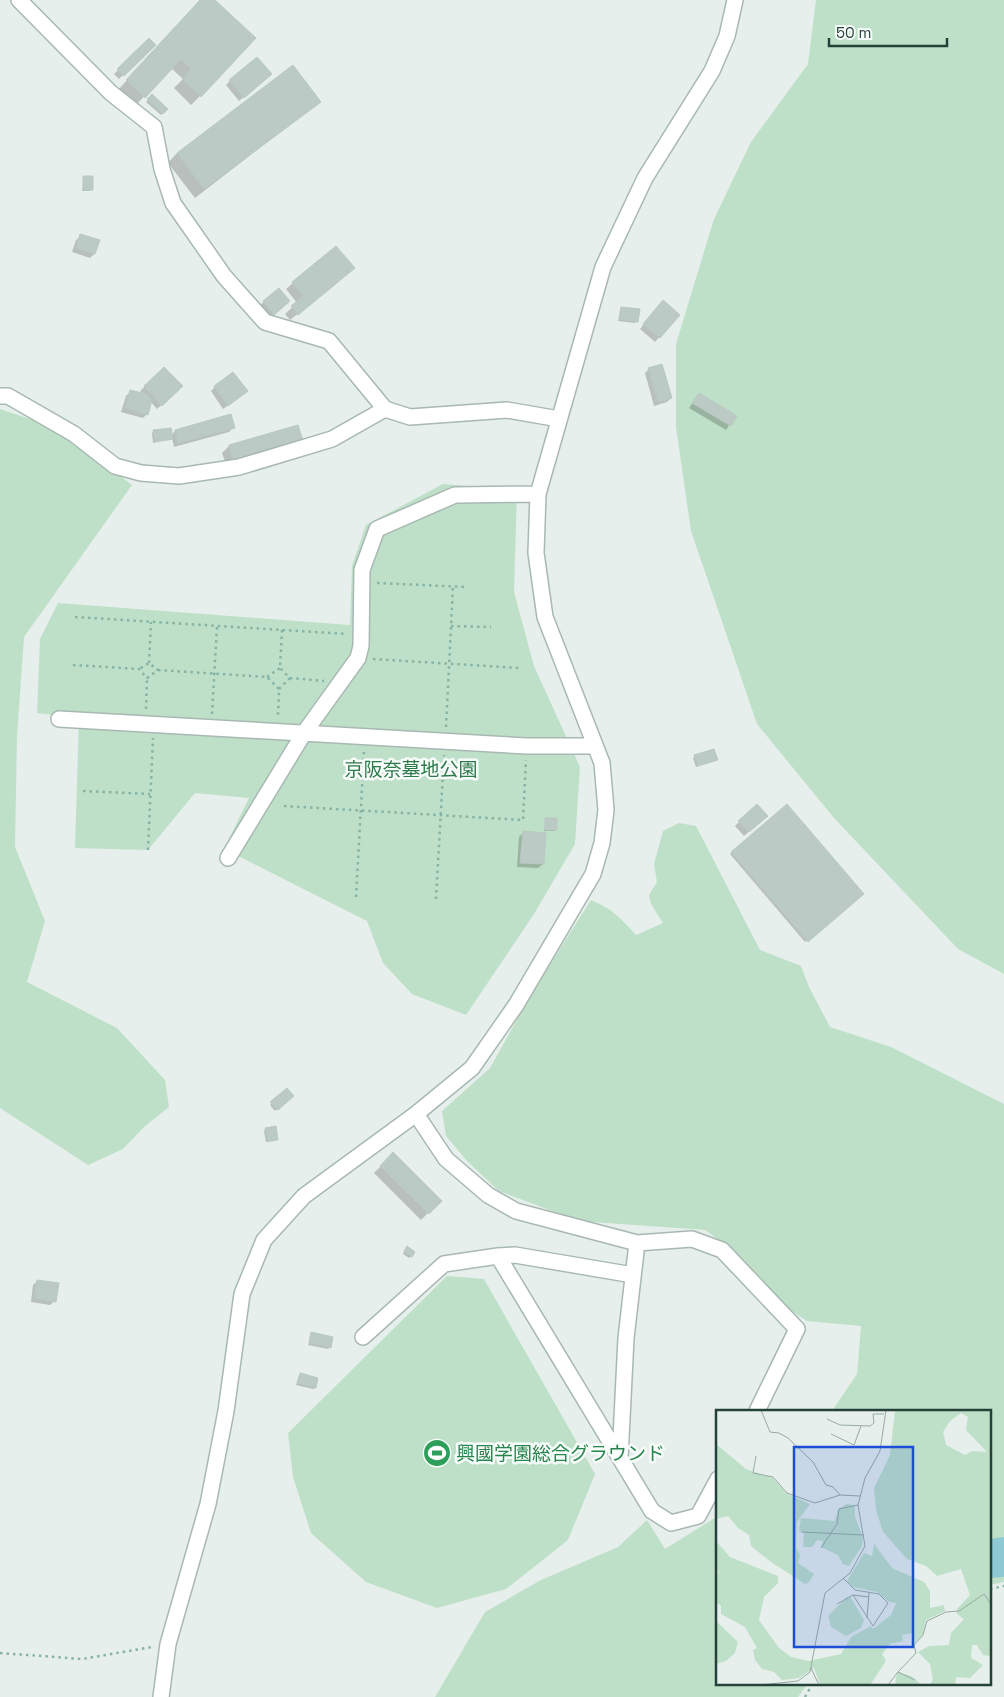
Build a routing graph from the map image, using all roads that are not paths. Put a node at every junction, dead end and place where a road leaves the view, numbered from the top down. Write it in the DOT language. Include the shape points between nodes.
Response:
graph roads {
  1 [pos="19,0"];
  2 [pos="735,0"];
  3 [pos="0,396"];
  4 [pos="385,409"];
  5 [pos="559,419"];
  6 [pos="538,494"];
  7 [pos="59,719"];
  8 [pos="304,733"];
  9 [pos="595,746"];
  10 [pos="228,858"];
  11 [pos="416,1114"];
  12 [pos="637,1243"];
  13 [pos="498,1256"];
  14 [pos="633,1275"];
  15 [pos="363,1337"];
  16 [pos="757,1410"];
  17 [pos="620,1458"];
  18 [pos="716,1483"];
  19 [pos="161,1697"];
  1 -- 4 [label="street" via="111,93 154,127 173,203 224,276 264,322 329,340"];
  2 -- 5 [label="street" via="727,36 712,71 645,178 603,267"];
  3 -- 4 [label="street" via="8,396 74,434 114,466 141,473 179,476 239,467 332,439"];
  4 -- 5 [label="street" via="410,417 507,410"];
  5 -- 6 [label="street"];
  6 -- 8 [label="street" via="455,495 378,529 362,570 358,658"];
  6 -- 9 [label="street" via="536,553 545,617"];
  7 -- 8 [label="street"];
  8 -- 9 [label="street" via="527,746"];
  8 -- 10 [label="street"];
  9 -- 11 [label="street" via="602,763 606,810 602,843 593,874 516,1005 472,1068"];
  11 -- 12 [label="street" via="446,1160 488,1195 509,1207 564,1225"];
  11 -- 19 [label="street" via="304,1196 264,1240 242,1294 226,1411 208,1504 168,1644"];
  12 -- 14 [label="street"];
  12 -- 16 [label="street" via="692,1239 722,1250 797,1329"];
  13 -- 14 [label="street" via="515,1255"];
  13 -- 15 [label="street" via="444,1264"];
  13 -- 17 [label="street"];
  14 -- 17 [label="street" via="626,1338"];
  17 -- 18 [label="street" via="652,1511 671,1523 698,1516"];
}
